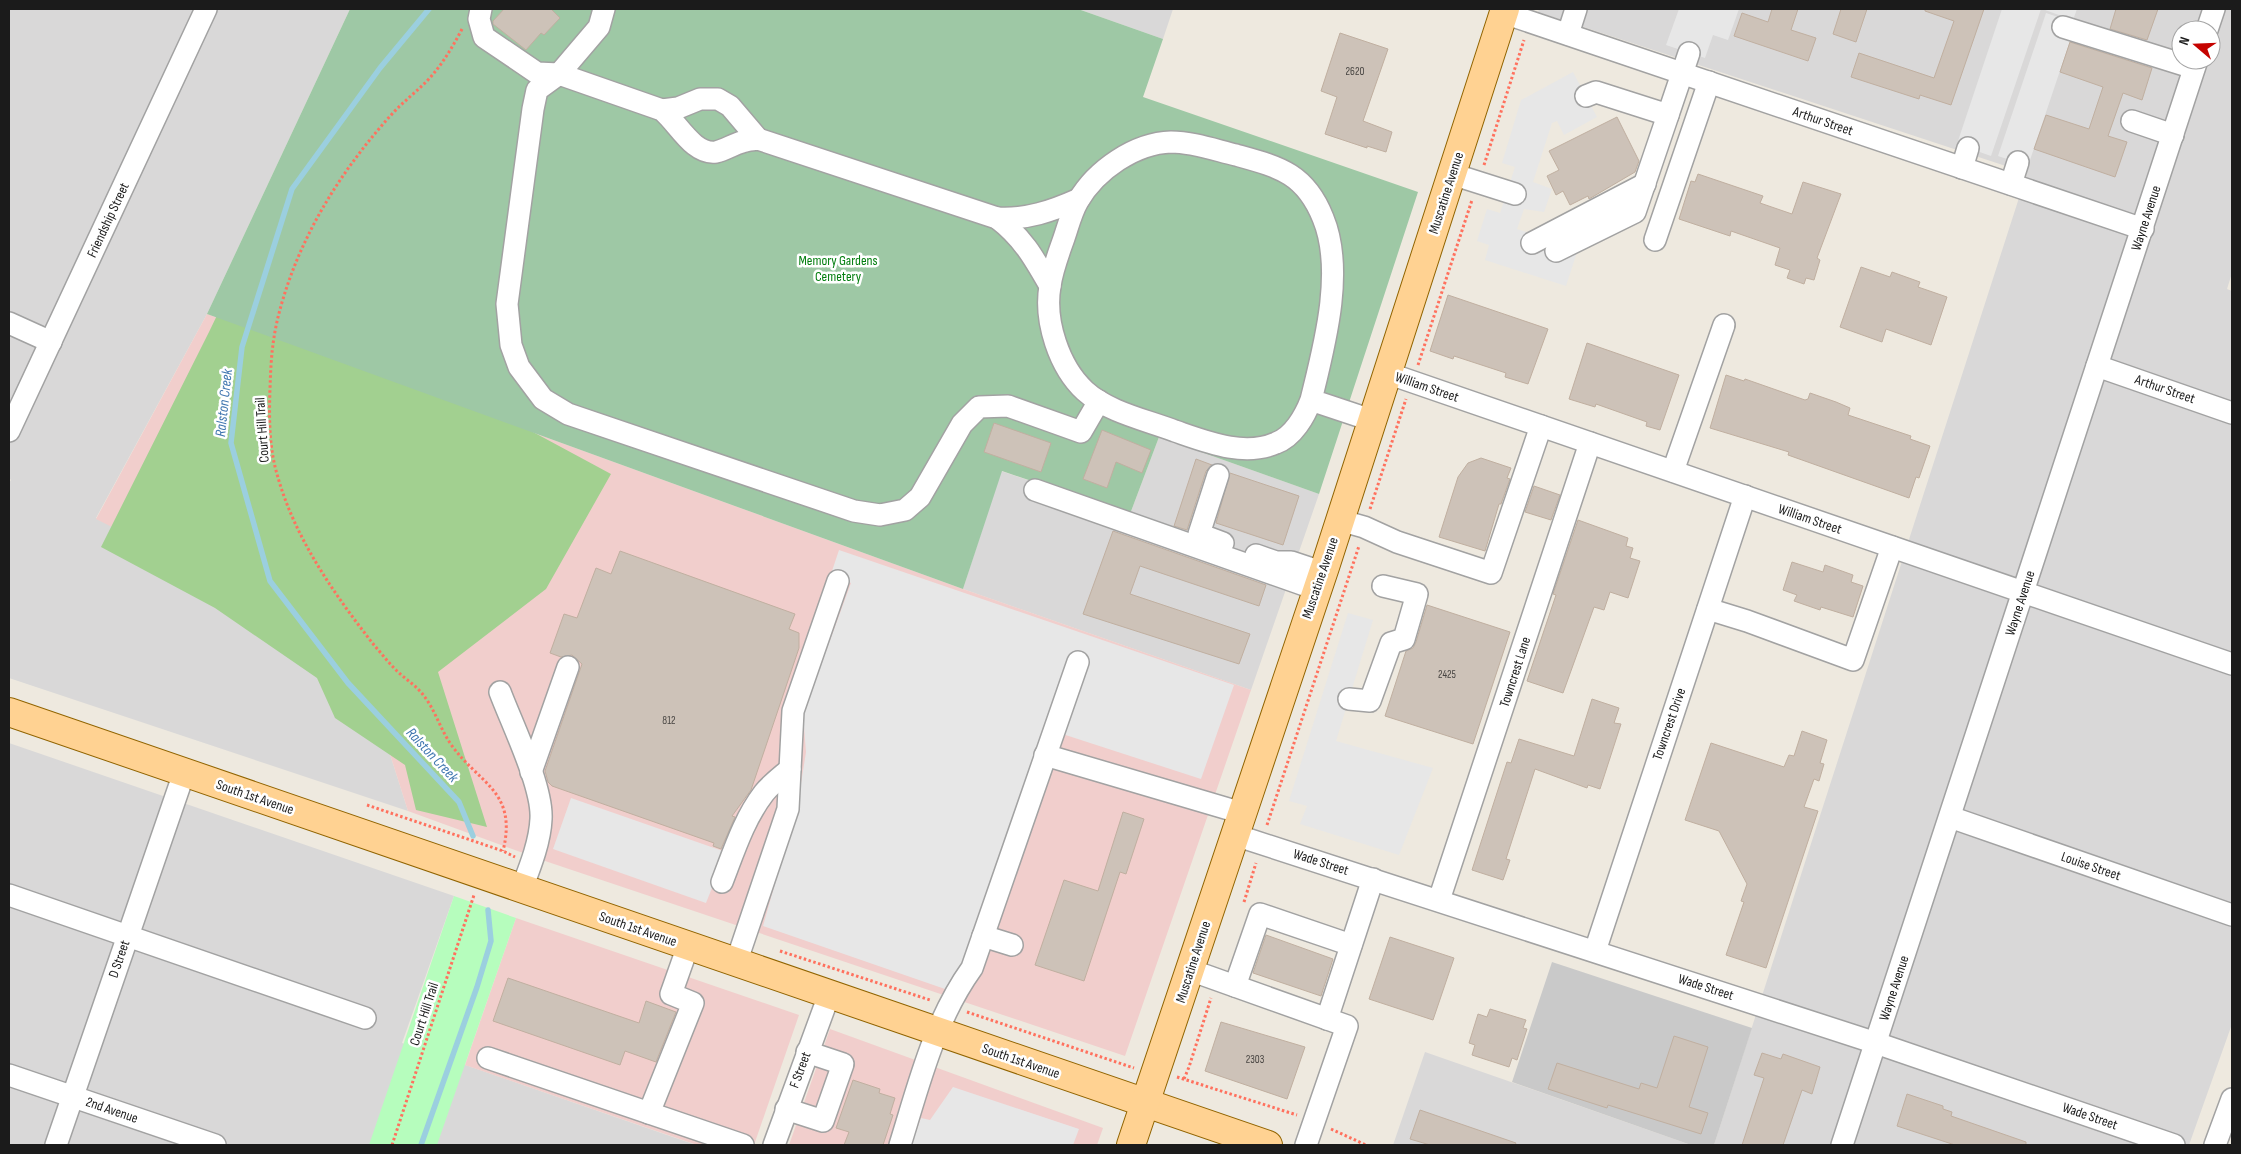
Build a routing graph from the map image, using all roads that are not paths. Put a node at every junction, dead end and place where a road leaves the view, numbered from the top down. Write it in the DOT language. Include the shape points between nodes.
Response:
graph roads {
  1 [pos="206,9"];
  2 [pos="481,9"];
  3 [pos="604,9"];
  4 [pos="1576,9"];
  5 [pos="1505,11"];
  6 [pos="2063,27"];
  7 [pos="1568,34"];
  8 [pos="1689,53"];
  9 [pos="2171,57"];
  10 [pos="2193,70"];
  11 [pos="1682,73"];
  12 [pos="559,74"];
  13 [pos="1709,82"];
  14 [pos="1586,96"];
  15 [pos="662,110"];
  16 [pos="1668,115"];
  17 [pos="2132,121"];
  18 [pos="2173,135"];
  19 [pos="758,139"];
  20 [pos="2018,162"];
  21 [pos="1452,174"];
  22 [pos="1644,184"];
  23 [pos="2011,184"];
  24 [pos="1516,194"];
  25 [pos="1079,199"];
  26 [pos="997,218"];
  27 [pos="2142,229"];
  28 [pos="1655,240"];
  29 [pos="1532,243"];
  30 [pos="1556,251"];
  31 [pos="1050,286"];
  32 [pos="9,323"];
  33 [pos="1724,325"];
  34 [pos="51,342"];
  35 [pos="2097,366"];
  36 [pos="1387,373"];
  37 [pos="1311,400"];
  38 [pos="1099,401"];
  39 [pos="2232,413"];
  40 [pos="1372,420"];
  41 [pos="1541,426"];
  42 [pos="9,431"];
  43 [pos="1590,443"];
  44 [pos="1673,471"];
  45 [pos="1218,475"];
  46 [pos="1035,490"];
  47 [pos="1745,496"];
  48 [pos="1339,520"];
  49 [pos="1892,547"];
  50 [pos="1319,580"];
  51 [pos="838,581"];
  52 [pos="1383,586"];
  53 [pos="2023,592"];
  54 [pos="1708,609"];
  55 [pos="1078,662"];
  56 [pos="2232,664"];
  57 [pos="568,667"];
  58 [pos="500,692"];
  59 [pos="1349,699"];
  60 [pos="9,712"];
  61 [pos="1045,755"];
  62 [pos="790,769"];
  63 [pos="531,772"];
  64 [pos="184,773"];
  65 [pos="1950,817"];
  66 [pos="1239,824"];
  67 [pos="526,877"];
  68 [pos="1373,879"];
  69 [pos="722,882"];
  70 [pos="9,895"];
  71 [pos="1439,900"];
  72 [pos="2232,915"];
  73 [pos="128,935"];
  74 [pos="983,936"];
  75 [pos="1012,945"];
  76 [pos="1351,945"];
  77 [pos="688,946"];
  78 [pos="740,951"];
  79 [pos="1595,951"];
  80 [pos="1190,970"];
  81 [pos="1235,986"];
  82 [pos="829,995"];
  83 [pos="365,1018"];
  84 [pos="1326,1019"];
  85 [pos="936,1032"];
  86 [pos="1876,1043"];
  87 [pos="807,1052"];
  88 [pos="488,1058"];
  89 [pos="9,1075"];
  90 [pos="72,1096"];
  91 [pos="2232,1099"];
  92 [pos="1145,1104"];
  93 [pos="786,1108"];
  94 [pos="649,1113"];
  95 [pos="56,1145"];
  96 [pos="215,1145"];
  97 [pos="742,1145"];
  98 [pos="774,1145"];
  99 [pos="900,1145"];
  100 [pos="1131,1145"];
  101 [pos="1268,1145"];
  102 [pos="1306,1145"];
  103 [pos="1842,1145"];
  104 [pos="2174,1145"];
  105 [pos="2215,1145"];
  1 -- 34 [label="street, Friendship Street"];
  2 -- 12 [label="street" via="479,19 484,37 536,74"];
  3 -- 12 [label="street" via="599,27"];
  4 -- 7 [label="street"];
  5 -- 7 [label="street, Arthur Street"];
  5 -- 21 [label="main road, Muscatine Avenue"];
  6 -- 9 [label="street"];
  7 -- 11 [label="street, Arthur Street"];
  8 -- 11 [label="street"];
  10 -- 18 [label="street, Wayne Avenue"];
  11 -- 13 [label="street, Arthur Street"];
  11 -- 16 [label="street"];
  12 -- 15 [label="street"];
  12 -- 38 [label="street" via="537,90 507,304 510,345 519,368 543,399 568,414 854,511 880,515 905,510 920,497 962,424 979,408 1008,406 1081,432"];
  13 -- 23 [label="street, Arthur Street" via="1965,158"];
  13 -- 28 [label="street"];
  14 -- 16 [label="street" via="1596,92"];
  15 -- 19 [label="street" via="678,108 700,99 718,99 730,106"];
  15 -- 19 [label="street" via="691,143 702,150 716,152"];
  16 -- 22 [label="street"];
  17 -- 18 [label="street"];
  18 -- 27 [label="street, Wayne Avenue"];
  19 -- 26 [label="street"];
  20 -- 23 [label="street"];
  21 -- 24 [label="street"];
  21 -- 36 [label="main road, Muscatine Avenue"];
  22 -- 29 [label="street"];
  22 -- 30 [label="street" via="1635,212"];
  23 -- 27 [label="street, Arthur Street"];
  25 -- 26 [label="street" via="1031,216"];
  25 -- 31 [label="street"];
  25 -- 37 [label="street" via="1108,167 1132,152 1172,142 1194,144 1278,167 1292,175 1311,193 1324,220 1331,250 1329,310"];
  26 -- 31 [label="street" via="1024,242"];
  27 -- 35 [label="street, Wayne Avenue"];
  31 -- 38 [label="street" via="1048,310 1059,350 1073,376"];
  32 -- 34 [label="street"];
  33 -- 44 [label="street"];
  34 -- 42 [label="street, Friendship Street"];
  35 -- 39 [label="street, Arthur Street"];
  35 -- 53 [label="street, Wayne Avenue"];
  36 -- 40 [label="main road, Muscatine Avenue"];
  36 -- 41 [label="street, William Street"];
  37 -- 38 [label="street" via="1296,427 1279,443 1256,450 1239,449 1190,436"];
  37 -- 40 [label="street"];
  40 -- 48 [label="main road, Muscatine Avenue"];
  41 -- 43 [label="street, William Street"];
  41 -- 48 [label="street" via="1492,573"];
  43 -- 44 [label="street, William Street"];
  43 -- 71 [label="street, Towncrest Lane"];
  44 -- 47 [label="street, William Street"];
  45 -- 50 [label="street" via="1199,534 1276,562 1291,562"];
  46 -- 50 [label="street"];
  47 -- 49 [label="street, William Street"];
  47 -- 54 [label="street, Towncrest Drive"];
  48 -- 50 [label="main road, Muscatine Avenue"];
  49 -- 53 [label="street, William Street"];
  49 -- 54 [label="street" via="1852,660"];
  50 -- 66 [label="main road, Muscatine Avenue"];
  51 -- 62 [label="street" via="793,710"];
  52 -- 59 [label="street" via="1417,594 1404,639 1391,644 1370,701"];
  53 -- 56 [label="street, William Street"];
  53 -- 65 [label="street, Wayne Avenue"];
  54 -- 79 [label="street, Towncrest Drive"];
  55 -- 61 [label="street"];
  57 -- 63 [label="street"];
  58 -- 63 [label="street"];
  60 -- 64 [label="main road, South 1st Avenue"];
  61 -- 66 [label="street, Wade Street"];
  61 -- 74 [label="street"];
  62 -- 69 [label="street" via="765,792 750,814"];
  62 -- 78 [label="street" via="788,809"];
  63 -- 67 [label="street" via="541,818"];
  64 -- 67 [label="main road, South 1st Avenue"];
  64 -- 73 [label="street, D Street"];
  65 -- 72 [label="street, Louise Street"];
  65 -- 86 [label="street, Wayne Avenue"];
  66 -- 68 [label="street, Wade Street"];
  66 -- 80 [label="main road, Muscatine Avenue"];
  67 -- 77 [label="main road, South 1st Avenue"];
  68 -- 71 [label="street, Wade Street"];
  68 -- 76 [label="street"];
  70 -- 73 [label="street"];
  71 -- 79 [label="street, Wade Street"];
  73 -- 83 [label="street"];
  73 -- 90 [label="street, D Street"];
  74 -- 75 [label="street"];
  74 -- 85 [label="street" via="972,968 947,1006"];
  76 -- 81 [label="street" via="1260,914"];
  76 -- 84 [label="street"];
  77 -- 78 [label="main road, South 1st Avenue"];
  77 -- 94 [label="street" via="671,994 693,1003"];
  78 -- 82 [label="main road, South 1st Avenue"];
  79 -- 86 [label="street, Wade Street"];
  80 -- 81 [label="street"];
  80 -- 92 [label="main road, Muscatine Avenue"];
  81 -- 84 [label="street"];
  82 -- 85 [label="main road, South 1st Avenue"];
  82 -- 87 [label="street, F Street"];
  84 -- 102 [label="street" via="1347,1026"];
  85 -- 92 [label="main road, South 1st Avenue"];
  85 -- 99 [label="street"];
  86 -- 103 [label="street, Wayne Avenue"];
  86 -- 104 [label="street, Wade Street"];
  87 -- 93 [label="street, F Street"];
  87 -- 93 [label="street" via="843,1064 823,1121"];
  88 -- 94 [label="street"];
  89 -- 90 [label="street, 2nd Avenue"];
  90 -- 95 [label="street, D Street"];
  90 -- 96 [label="street, 2nd Avenue"];
  91 -- 105 [label="street"];
  92 -- 100 [label="main road, Muscatine Avenue"];
  92 -- 101 [label="main road, South 1st Avenue"];
  93 -- 98 [label="street, F Street"];
  94 -- 97 [label="street"];
}
